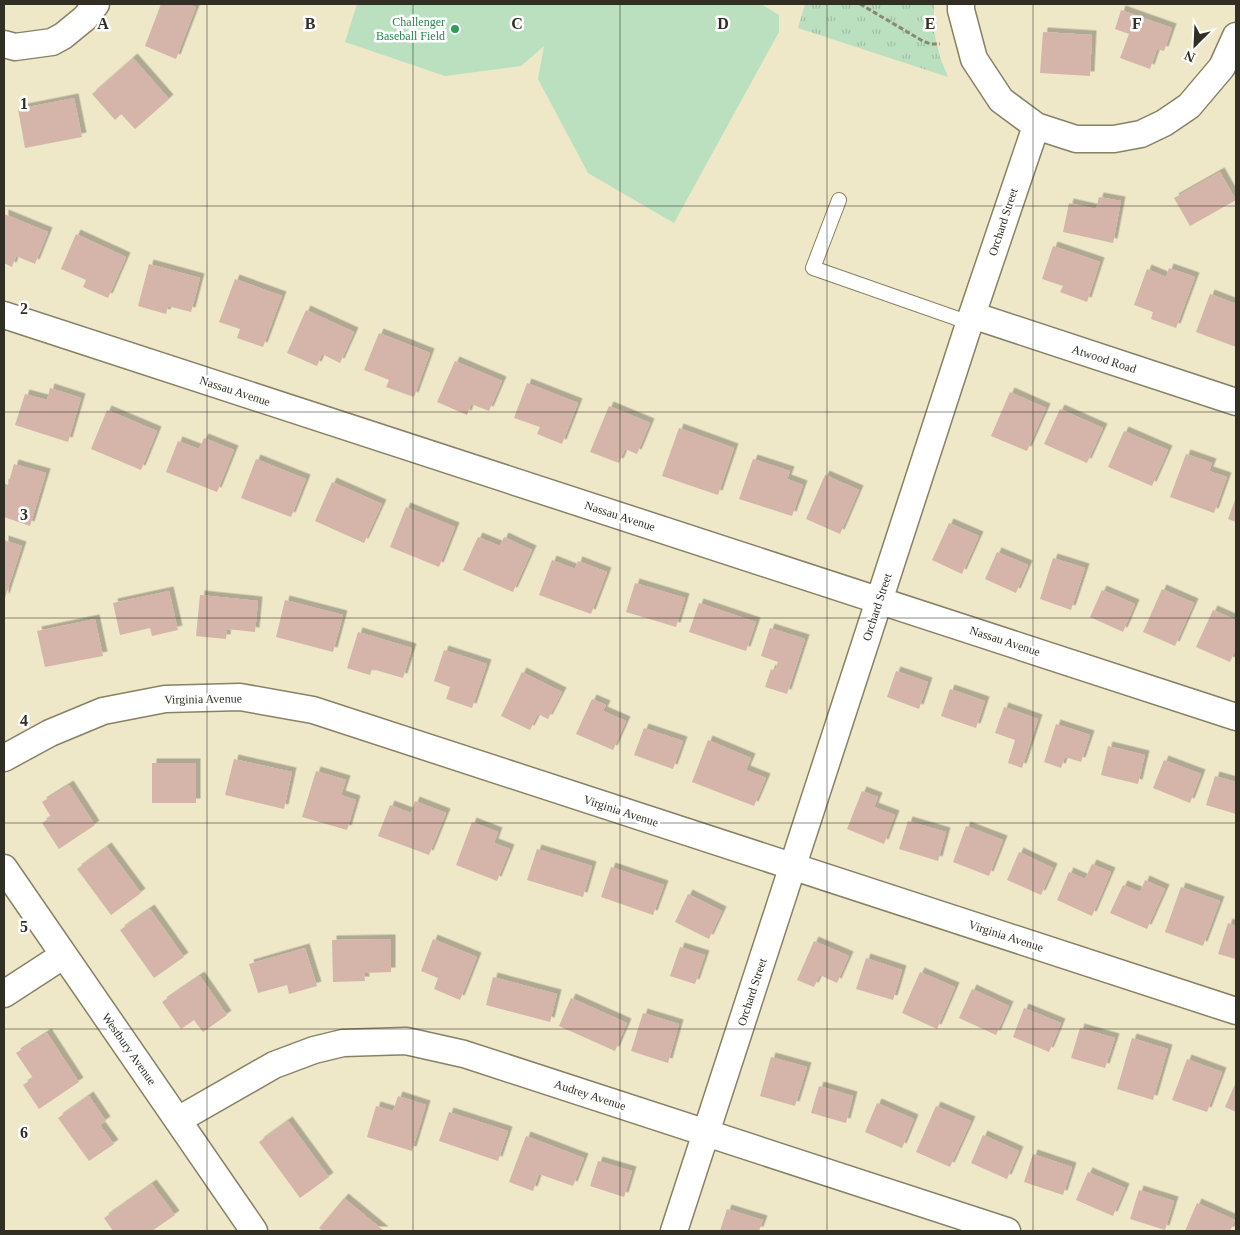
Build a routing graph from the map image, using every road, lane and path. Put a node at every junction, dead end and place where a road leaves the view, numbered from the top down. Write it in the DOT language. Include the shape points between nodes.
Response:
graph roads {
  1 [pos="96,4"];
  2 [pos="860,4"];
  3 [pos="961,4"];
  4 [pos="1236,36"];
  5 [pos="4,44"];
  6 [pos="940,44"];
  7 [pos="1036,126"];
  8 [pos="838,200"];
  9 [pos="4,316"];
  10 [pos="971,319"];
  11 [pos="1236,402"];
  12 [pos="880,600"];
  13 [pos="1236,716"];
  14 [pos="4,758"];
  15 [pos="793,867"];
  16 [pos="4,868"];
  17 [pos="64,955"];
  18 [pos="4,994"];
  19 [pos="1236,1011"];
  20 [pos="178,1120"];
  21 [pos="706,1133"];
  22 [pos="251,1231"];
  23 [pos="674,1231"];
  24 [pos="1007,1231"];
  1 -- 5 [label="street" via="85,18 52,42 15,47"];
  2 -- 6 [label="path" via="921,40"];
  3 -- 7 [label="street" via="974,60 1001,100"];
  4 -- 7 [label="street" via="1222,67 1189,106 1141,134 1076,140"];
  7 -- 10 [label="street, Orchard Street"];
  8 -- 10 [label="lane" via="813,268"];
  9 -- 12 [label="street, Nassau Avenue"];
  10 -- 11 [label="street, Atwood Road"];
  10 -- 12 [label="street, Orchard Street"];
  12 -- 13 [label="street, Nassau Avenue"];
  12 -- 15 [label="street, Orchard Street"];
  14 -- 15 [label="street, Virginia Avenue" via="50,733 103,711 165,699 240,697 313,710"];
  15 -- 19 [label="street, Virginia Avenue"];
  15 -- 21 [label="street, Orchard Street"];
  16 -- 17 [label="street, Westbury Avenue"];
  17 -- 18 [label="street"];
  17 -- 20 [label="street, Westbury Avenue"];
  20 -- 21 [label="street, Audrey Avenue" via="274,1065 314,1050 342,1043 406,1041 464,1054"];
  20 -- 22 [label="street, Westbury Avenue"];
  21 -- 23 [label="street, Orchard Street"];
  21 -- 24 [label="street, Audrey Avenue"];
}
